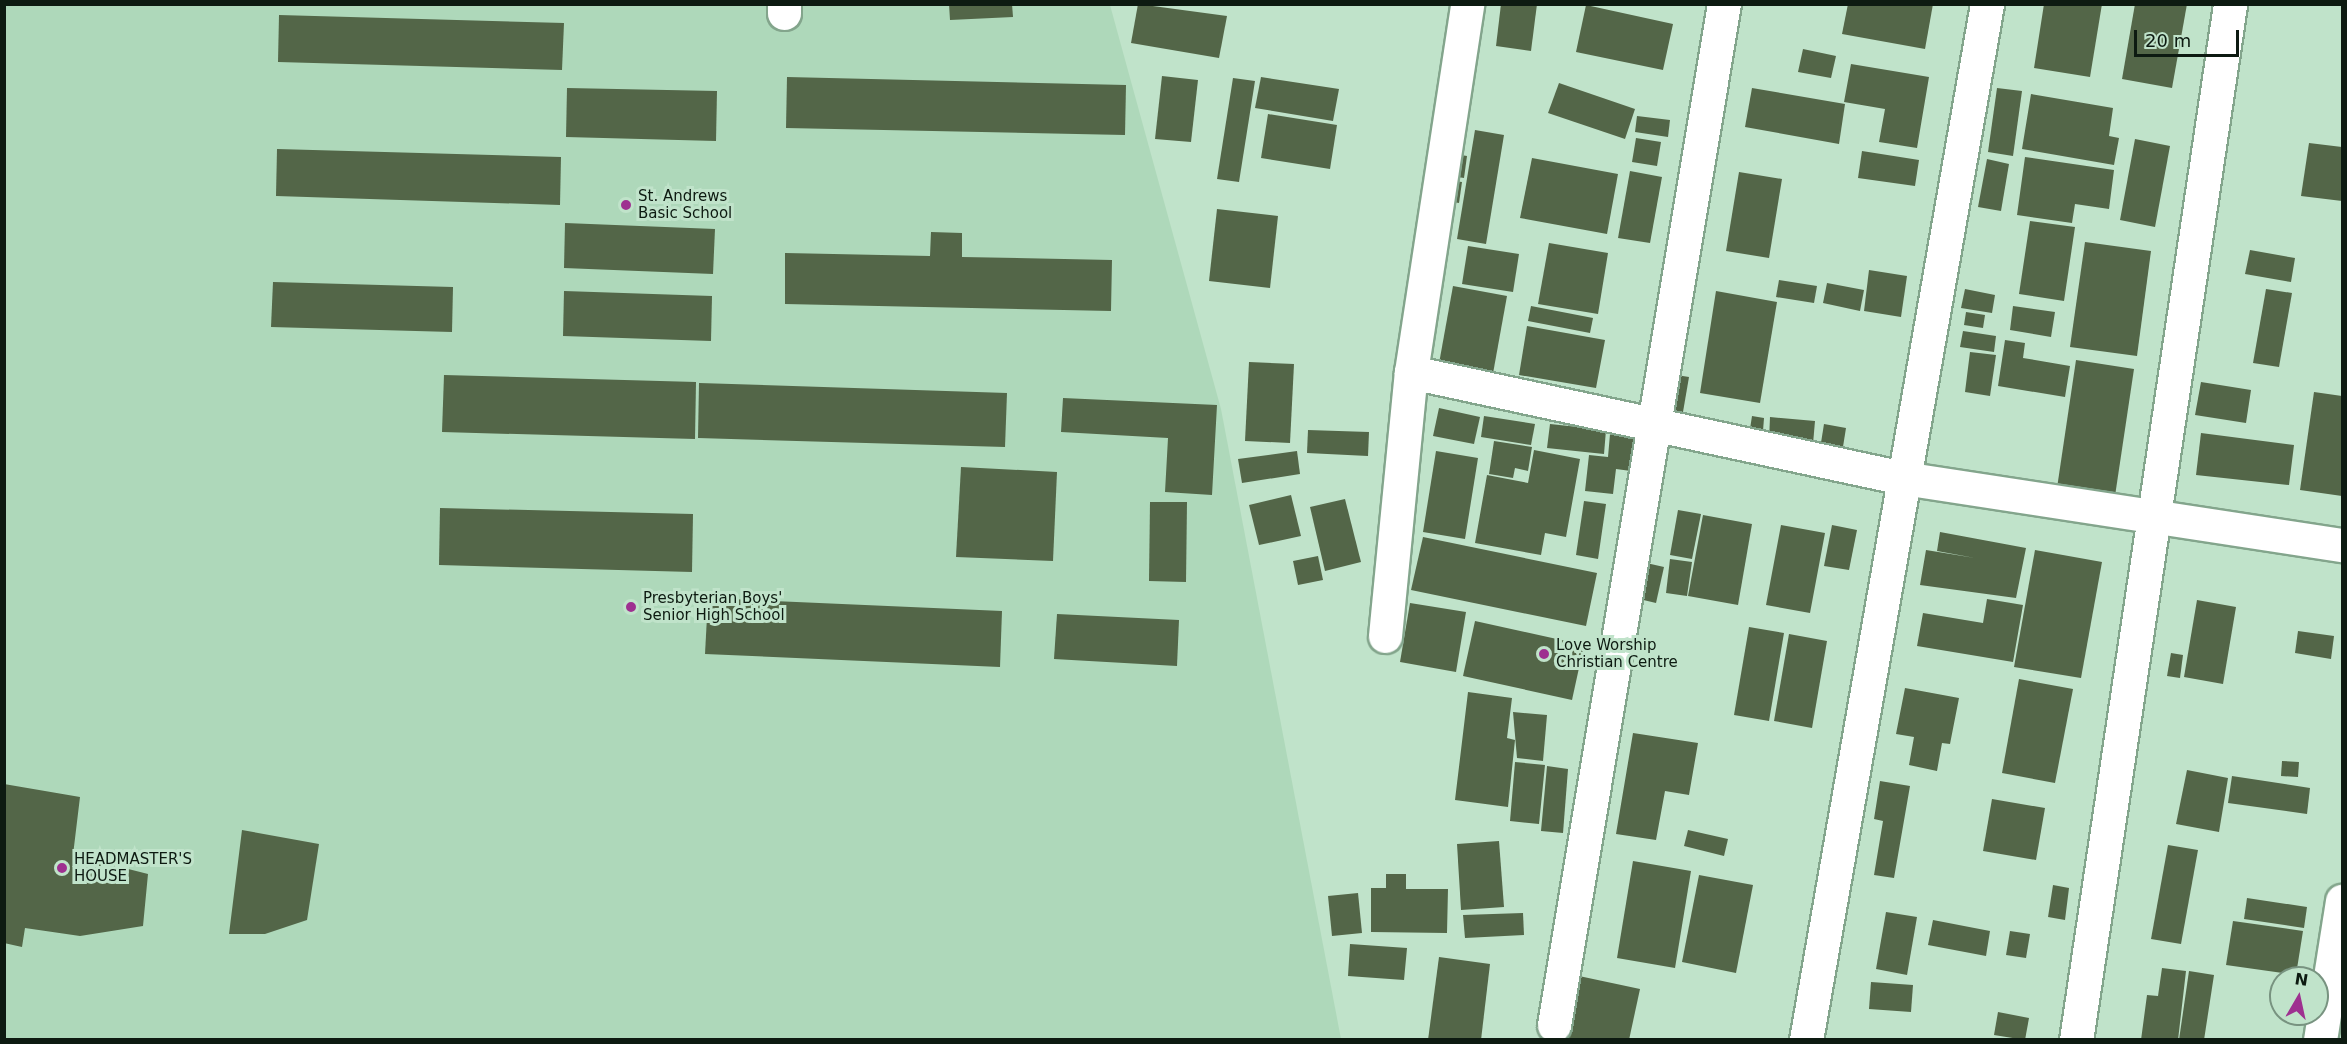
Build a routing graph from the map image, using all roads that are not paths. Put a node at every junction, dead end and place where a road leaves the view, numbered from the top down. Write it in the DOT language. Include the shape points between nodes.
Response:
graph roads {
  1 [pos="1467,4"];
  2 [pos="1724,4"];
  3 [pos="1987,4"];
  4 [pos="2230,4"];
  5 [pos="1411,372"];
  6 [pos="1653,420"];
  7 [pos="1903,478"];
  8 [pos="2151,518"];
  9 [pos="2343,545"];
  10 [pos="1385,636"];
  11 [pos="2343,901"];
  12 [pos="1554,1025"];
  13 [pos="1806,1040"];
  14 [pos="2076,1040"];
  15 [pos="2320,1040"];
  1 -- 5 [label="street"];
  2 -- 6 [label="street"];
  3 -- 7 [label="street"];
  4 -- 8 [label="street"];
  5 -- 6 [label="street"];
  5 -- 10 [label="street"];
  6 -- 7 [label="street"];
  6 -- 12 [label="street"];
  7 -- 8 [label="street"];
  7 -- 13 [label="street"];
  8 -- 9 [label="street"];
  8 -- 14 [label="street"];
  11 -- 15 [label="street"];
}
